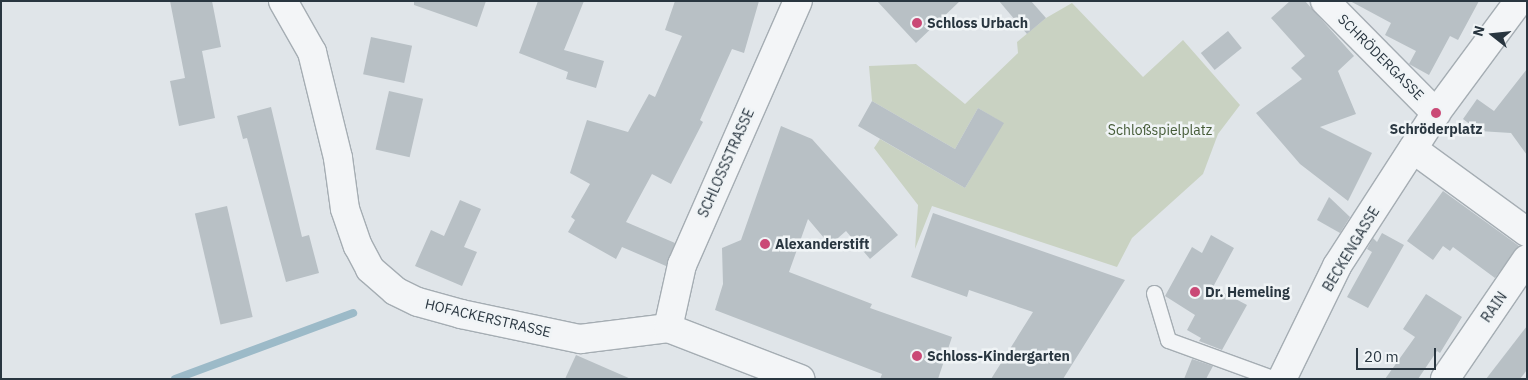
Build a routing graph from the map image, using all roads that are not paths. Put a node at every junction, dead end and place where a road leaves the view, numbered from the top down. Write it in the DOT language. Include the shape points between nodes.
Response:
graph roads {
  1 [pos="284,1"];
  2 [pos="798,1"];
  3 [pos="1325,1"];
  4 [pos="1520,1"];
  5 [pos="1436,113"];
  6 [pos="1413,149"];
  7 [pos="1527,232"];
  8 [pos="1527,259"];
  9 [pos="1154,293"];
  10 [pos="668,328"];
  11 [pos="800,379"];
  12 [pos="1275,379"];
  13 [pos="1282,379"];
  14 [pos="1445,379"];
  1 -- 10 [label="street, HOFACKERSTRASSE" via="312,52 338,158 345,209 358,246 370,268 395,291 418,302 461,314 580,339"];
  2 -- 10 [label="street, SCHLOSSSTRASSE" via="682,265"];
  3 -- 5 [label="street, SCHRÖDERGASSE"];
  4 -- 5 [label="street, BECKENGASSE"];
  5 -- 6 [label="street, BECKENGASSE"];
  6 -- 7 [label="street"];
  6 -- 13 [label="street, BECKENGASSE" via="1337,266"];
  8 -- 14 [label="street, RAIN"];
  9 -- 12 [label="lane" via="1168,340"];
  10 -- 11 [label="street, HOFACKERSTRASSE"];
}
